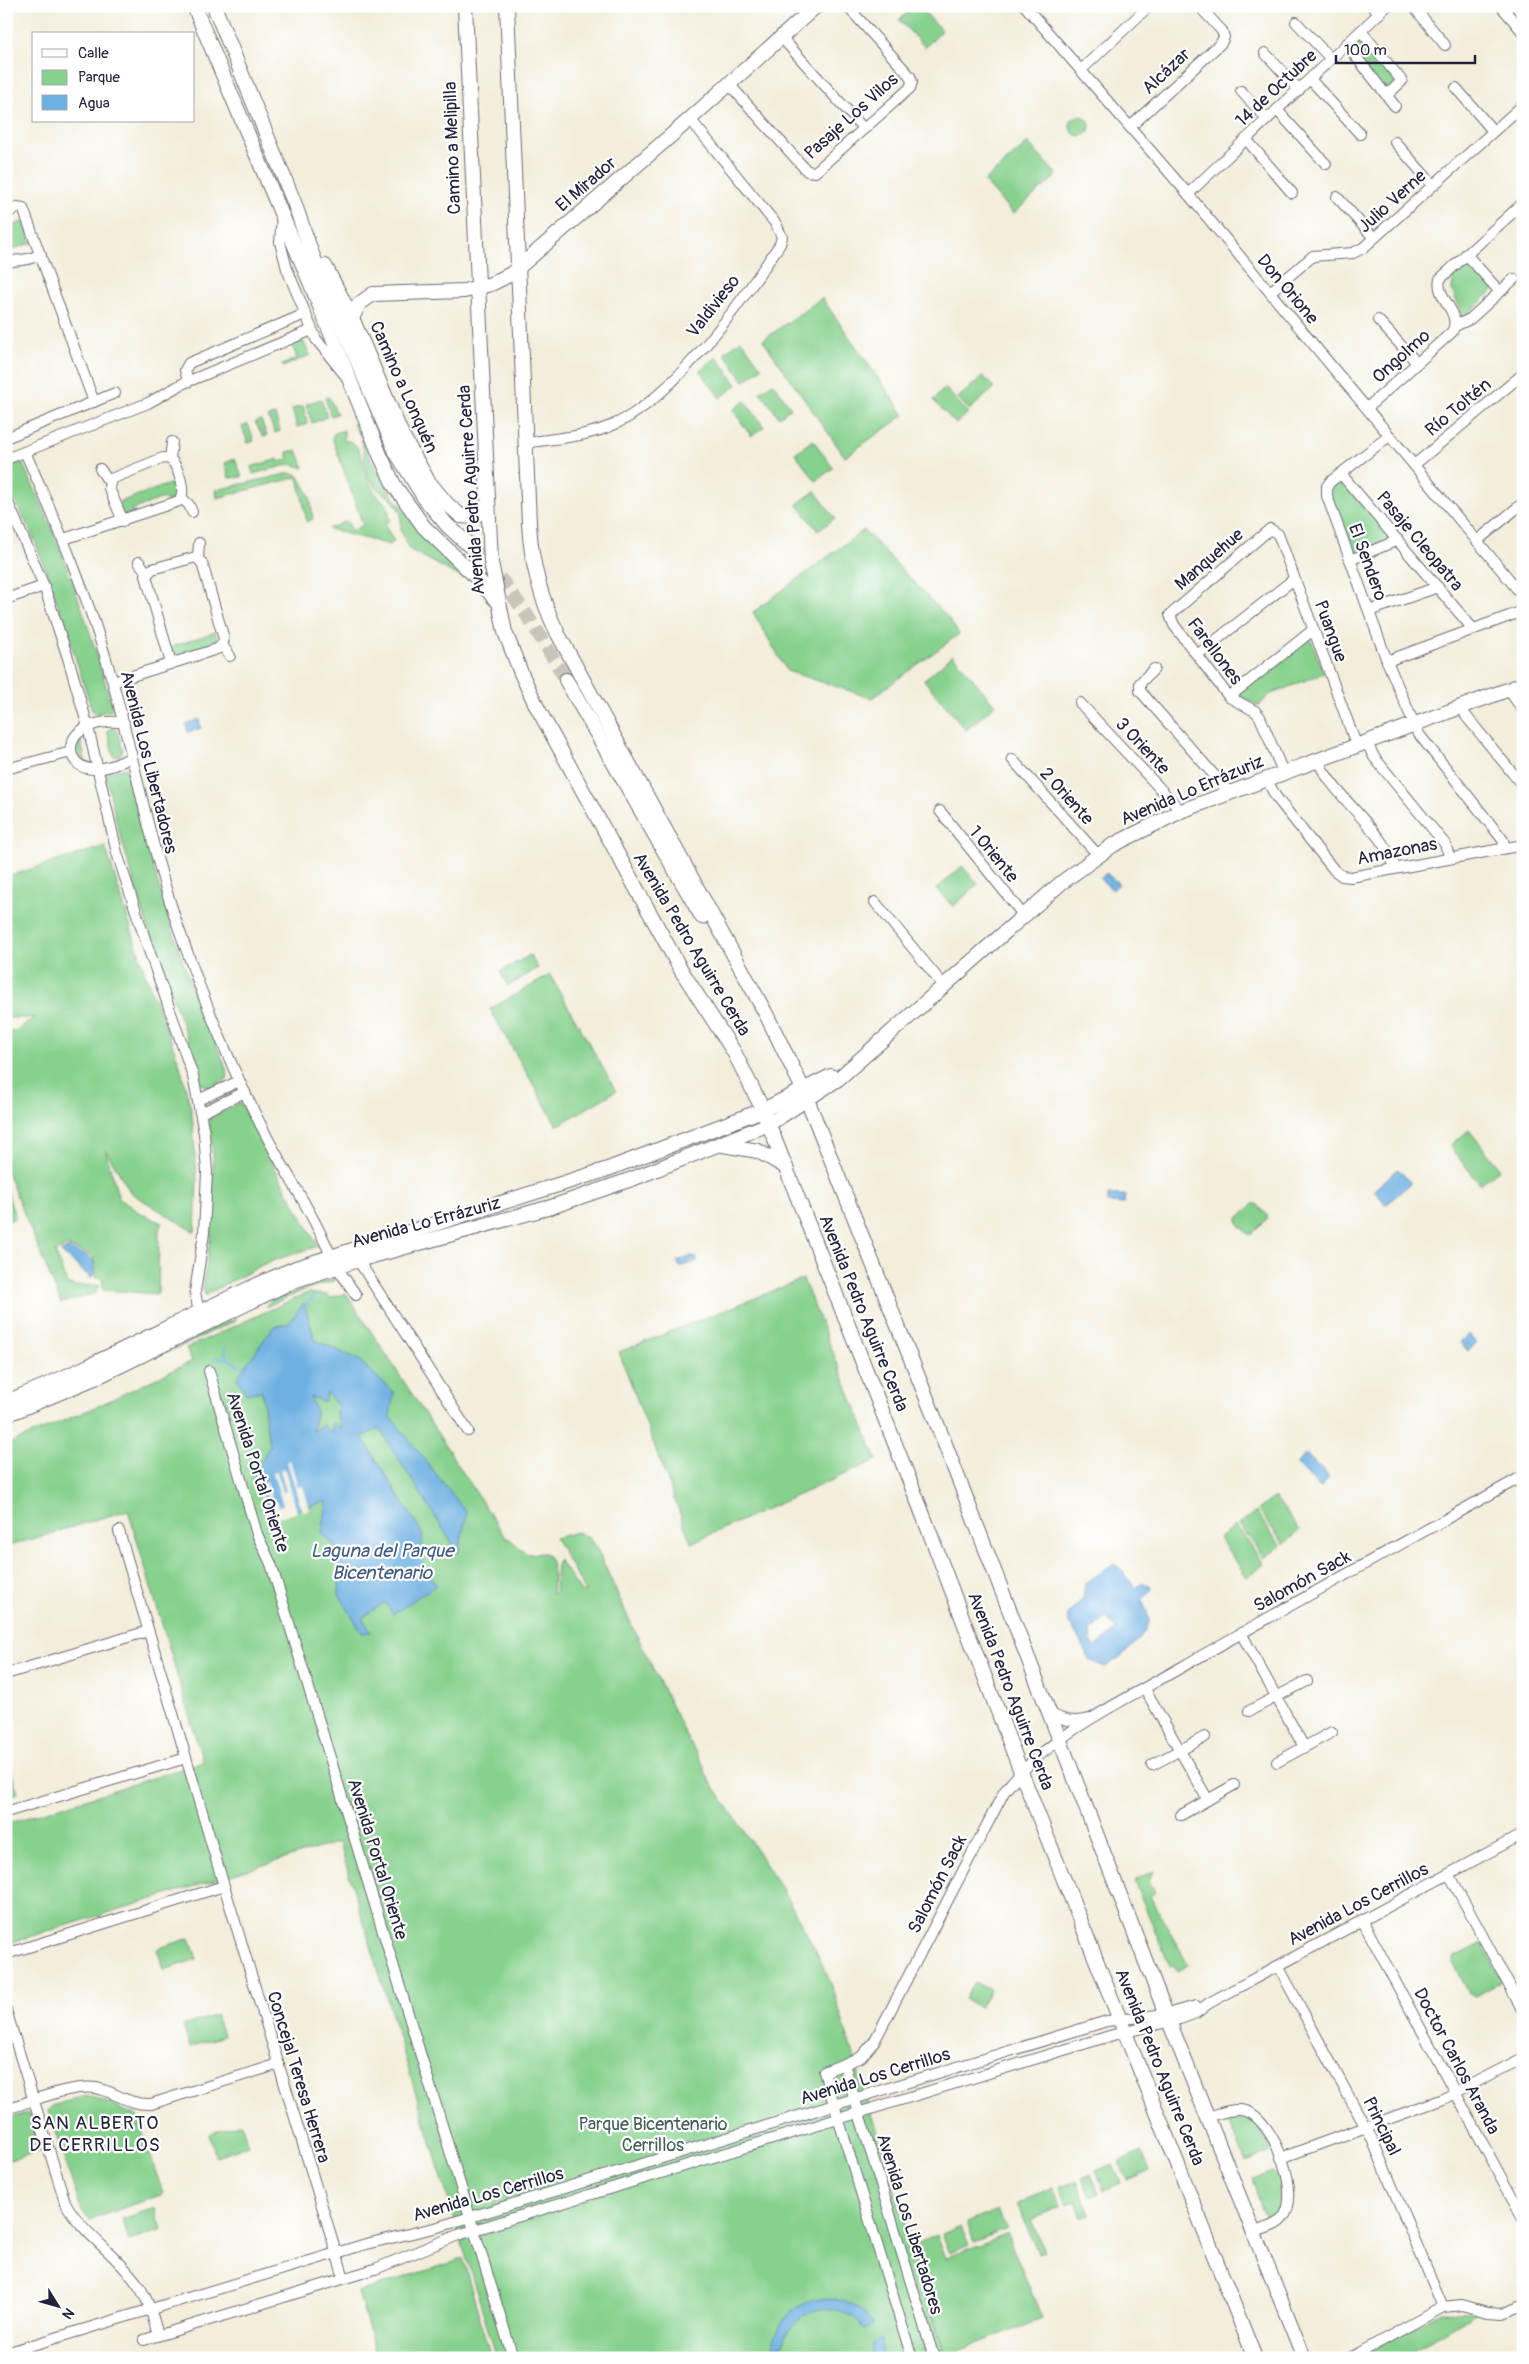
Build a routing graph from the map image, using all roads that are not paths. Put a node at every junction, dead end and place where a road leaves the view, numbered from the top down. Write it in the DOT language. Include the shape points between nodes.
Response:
graph roads {
  1 [pos="194,6"];
  2 [pos="214,6"];
  3 [pos="465,6"];
  4 [pos="507,6"];
  5 [pos="816,6"];
  6 [pos="847,6"];
  7 [pos="1040,6"];
  8 [pos="1149,6"];
  9 [pos="1199,6"];
  10 [pos="1387,6"];
  11 [pos="1413,6"];
  12 [pos="1501,6"];
  13 [pos="1029,10"];
  14 [pos="1375,10"];
  15 [pos="1296,22"];
  16 [pos="1361,31"];
  17 [pos="1523,32"];
  18 [pos="781,38"];
  19 [pos="1346,44"];
  20 [pos="1445,45"];
  21 [pos="1265,53"];
  22 [pos="1331,59"];
  23 [pos="1080,70"];
  24 [pos="1310,79"];
  25 [pos="729,84"];
  26 [pos="1456,88"];
  27 [pos="1299,90"];
  28 [pos="1241,91"];
  29 [pos="1388,94"];
  30 [pos="1523,105"];
  31 [pos="1395,106"];
  32 [pos="1277,110"];
  33 [pos="690,119"];
  34 [pos="1267,119"];
  35 [pos="1130,127"];
  36 [pos="864,129"];
  37 [pos="1493,132"];
  38 [pos="1360,134"];
  39 [pos="1246,139"];
  40 [pos="1395,142"];
  41 [pos="1326,164"];
  42 [pos="1433,185"];
  43 [pos="1292,193"];
  44 [pos="1188,194"];
  45 [pos="1337,197"];
  46 [pos="294,202"];
  47 [pos="1522,206"];
  48 [pos="6,214"];
  49 [pos="282,214"];
  50 [pos="518,236"];
  51 [pos="1374,238"];
  52 [pos="543,246"];
  53 [pos="41,254"];
  54 [pos="1466,254"];
  55 [pos="6,262"];
  56 [pos="519,268"];
  57 [pos="1514,280"];
  58 [pos="337,287"];
  59 [pos="477,289"];
  60 [pos="1270,292"];
  61 [pos="1500,292"];
  62 [pos="373,294"];
  63 [pos="305,314"];
  64 [pos="352,318"];
  65 [pos="1378,320"];
  66 [pos="1455,326"];
  67 [pos="312,330"];
  68 [pos="1417,363"];
  69 [pos="1523,374"];
  70 [pos="188,381"];
  71 [pos="349,381"];
  72 [pos="115,394"];
  73 [pos="94,402"];
  74 [pos="1366,408"];
  75 [pos="1389,436"];
  76 [pos="6,438"];
  77 [pos="172,442"];
  78 [pos="526,444"];
  79 [pos="25,452"];
  80 [pos="170,458"];
  81 [pos="6,459"];
  82 [pos="1414,465"];
  83 [pos="100,469"];
  84 [pos="1341,474"];
  85 [pos="109,482"];
  86 [pos="6,498"];
  87 [pos="182,498"];
  88 [pos="1523,503"];
  89 [pos="488,509"];
  90 [pos="192,512"];
  91 [pos="123,521"];
  92 [pos="1274,530"];
  93 [pos="64,539"];
  94 [pos="1398,540"];
  95 [pos="1477,541"];
  96 [pos="199,543"];
  97 [pos="471,547"];
  98 [pos="198,558"];
  99 [pos="1350,560"];
  100 [pos="139,562"];
  101 [pos="147,573"];
  102 [pos="1294,579"];
  103 [pos="44,586"];
  104 [pos="1438,588"];
  105 [pos="1523,596"];
  106 [pos="6,599"];
  107 [pos="497,601"];
  108 [pos="1523,611"];
  109 [pos="1369,612"];
  110 [pos="1171,619"];
  111 [pos="1473,629"];
  112 [pos="1313,630"];
  113 [pos="222,645"];
  114 [pos="1197,655"];
  115 [pos="230,656"];
  116 [pos="1388,661"];
  117 [pos="171,664"];
  118 [pos="1154,669"];
  119 [pos="566,680"];
  120 [pos="113,682"];
  121 [pos="1523,684"];
  122 [pos="1508,689"];
  123 [pos="1228,697"];
  124 [pos="1080,703"];
  125 [pos="1462,706"];
  126 [pos="1523,710"];
  127 [pos="124,723"];
  128 [pos="1414,723"];
  129 [pos="88,727"];
  130 [pos="1361,742"];
  131 [pos="71,752"];
  132 [pos="131,757"];
  133 [pos="1012,759"];
  134 [pos="1317,759"];
  135 [pos="6,768"];
  136 [pos="97,768"];
  137 [pos="1283,772"];
  138 [pos="1266,778"];
  139 [pos="1523,786"];
  140 [pos="1230,792"];
  141 [pos="940,811"];
  142 [pos="1181,811"];
  143 [pos="1523,845"];
  144 [pos="1505,848"];
  145 [pos="1098,854"];
  146 [pos="1450,858"];
  147 [pos="1395,868"];
  148 [pos="875,902"];
  149 [pos="1024,916"];
  150 [pos="944,986"];
  151 [pos="766,1014"];
  152 [pos="239,1081"];
  153 [pos="245,1092"];
  154 [pos="805,1095"];
  155 [pos="198,1100"];
  156 [pos="763,1110"];
  157 [pos="201,1113"];
  158 [pos="769,1124"];
  159 [pos="723,1144"];
  160 [pos="786,1167"];
  161 [pos="358,1260"];
  162 [pos="334,1261"];
  163 [pos="356,1295"];
  164 [pos="199,1313"];
  165 [pos="210,1371"];
  166 [pos="6,1402"];
  167 [pos="6,1415"];
  168 [pos="468,1431"];
  169 [pos="1523,1476"];
  170 [pos="119,1532"];
  171 [pos="148,1630"];
  172 [pos="1241,1633"];
  173 [pos="6,1674"];
  174 [pos="1307,1682"];
  175 [pos="1145,1689"];
  176 [pos="1277,1697"];
  177 [pos="1047,1711"];
  178 [pos="1249,1711"];
  179 [pos="1097,1717"];
  180 [pos="1332,1732"];
  181 [pos="1205,1737"];
  182 [pos="1059,1741"];
  183 [pos="1304,1747"];
  184 [pos="1180,1750"];
  185 [pos="186,1758"];
  186 [pos="1277,1762"];
  187 [pos="1152,1765"];
  188 [pos="1022,1772"];
  189 [pos="1234,1785"];
  190 [pos="1208,1800"];
  191 [pos="6,1812"];
  192 [pos="1180,1815"];
  193 [pos="1523,1834"];
  194 [pos="1448,1874"];
  195 [pos="224,1886"];
  196 [pos="1362,1920"];
  197 [pos="6,1954"];
  198 [pos="1278,1966"];
  199 [pos="6,2010"];
  200 [pos="1523,2011"];
  201 [pos="1120,2018"];
  202 [pos="1168,2018"];
  203 [pos="1125,2031"];
  204 [pos="1523,2058"];
  205 [pos="278,2064"];
  206 [pos="844,2064"];
  207 [pos="823,2075"];
  208 [pos="1456,2094"];
  209 [pos="856,2099"];
  210 [pos="34,2101"];
  211 [pos="834,2106"];
  212 [pos="6,2109"];
  213 [pos="860,2113"];
  214 [pos="1208,2118"];
  215 [pos="838,2120"];
  216 [pos="1366,2127"];
  217 [pos="1281,2158"];
  218 [pos="470,2218"];
  219 [pos="1523,2218"];
  220 [pos="474,2230"];
  221 [pos="1254,2232"];
  222 [pos="336,2253"];
  223 [pos="344,2278"];
  224 [pos="1523,2304"];
  225 [pos="1443,2307"];
  226 [pos="150,2310"];
  227 [pos="158,2335"];
  228 [pos="144,2340"];
  229 [pos="6,2353"];
  230 [pos="513,2358"];
  231 [pos="912,2358"];
  232 [pos="934,2358"];
  233 [pos="1255,2358"];
  234 [pos="1304,2358"];
  235 [pos="1350,2358"];
  1 -- 49 [label="main road"];
  2 -- 46 [label="main road"];
  3 -- 59 [label="main road, Camino a Melipilla"];
  4 -- 50 [label="main road"];
  5 -- 18 [label="main road, El Mirador"];
  6 -- 36 [label="street, Pasaje Los Vilos" via="912,82 910,88"];
  7 -- 13 [label="street"];
  8 -- 23 [label="street"];
  9 -- 35 [label="street, Alcázar" via="1224,37"];
  10 -- 14 [label="street, 14 de Octubre"];
  11 -- 20 [label="street"];
  12 -- 17 [label="street"];
  13 -- 23 [label="street, Don Orione"];
  14 -- 16 [label="street, 14 de Octubre"];
  15 -- 22 [label="street"];
  16 -- 19 [label="street, 14 de Octubre"];
  16 -- 29 [label="street" via="1402,81"];
  18 -- 25 [label="main road, El Mirador"];
  18 -- 36 [label="street"];
  19 -- 22 [label="street, 14 de Octubre"];
  19 -- 29 [label="street"];
  21 -- 27 [label="street"];
  22 -- 24 [label="street, 14 de Octubre"];
  23 -- 35 [label="street, Don Orione"];
  24 -- 27 [label="street, 14 de Octubre"];
  24 -- 38 [label="street"];
  25 -- 33 [label="main road, El Mirador"];
  25 -- 36 [label="street, Pasaje Los Vilos" via="811,173"];
  26 -- 37 [label="street"];
  27 -- 32 [label="street, 14 de Octubre"];
  28 -- 34 [label="street"];
  29 -- 31 [label="street"];
  30 -- 37 [label="street, Julio Verne"];
  32 -- 34 [label="street, 14 de Octubre"];
  32 -- 41 [label="street"];
  33 -- 52 [label="main road, El Mirador"];
  33 -- 78 [label="street, Valdivieso" via="776,224 782,237 780,244 702,348 652,400 624,420 606,428"];
  34 -- 39 [label="street, 14 de Octubre"];
  35 -- 44 [label="street, Don Orione"];
  37 -- 42 [label="street, Julio Verne"];
  39 -- 43 [label="street"];
  39 -- 44 [label="street, 14 de Octubre"];
  40 -- 42 [label="street"];
  42 -- 51 [label="street, Julio Verne"];
  44 -- 60 [label="street, Don Orione"];
  45 -- 51 [label="street"];
  46 -- 58 [label="main road"];
  46 -- 97 [label="main road" via="312,254 396,452 425,499 447,526"];
  47 -- 54 [label="street, Ongolmo"];
  48 -- 53 [label="street" via="16,206 23,208"];
  49 -- 63 [label="street" via="279,233 282,251"];
  49 -- 71 [label="main road"];
  50 -- 52 [label="main road" via="529,246"];
  50 -- 56 [label="main road"];
  51 -- 60 [label="street, Julio Verne" via="1357,252 1317,254 1308,258"];
  52 -- 56 [label="main road, El Mirador"];
  53 -- 55 [label="street"];
  53 -- 73 [label="street"];
  54 -- 61 [label="street"];
  54 -- 66 [label="street, Ongolmo" via="1439,282"];
  56 -- 59 [label="main road, El Mirador"];
  56 -- 78 [label="main road, Avenida Pedro Aguirre Cerda"];
  57 -- 61 [label="street, Ongolmo"];
  58 -- 62 [label="main road, El Mirador" via="348,293"];
  58 -- 64 [label="main road"];
  59 -- 62 [label="main road, El Mirador"];
  59 -- 89 [label="main road, Avenida Pedro Aguirre Cerda"];
  60 -- 74 [label="street, Don Orione"];
  61 -- 66 [label="street, Ongolmo" via="1467,322"];
  62 -- 64 [label="main road" via="359,304"];
  63 -- 67 [label="street"];
  63 -- 70 [label="street" via="189,363 185,370"];
  64 -- 89 [label="main road, Camino a Lonquén" via="402,435 428,481 461,516 472,517"];
  65 -- 68 [label="street"];
  66 -- 68 [label="street, Ongolmo"];
  67 -- 70 [label="street"];
  67 -- 71 [label="street"];
  68 -- 74 [label="street, Ongolmo"];
  69 -- 82 [label="street, Río Toltén"];
  70 -- 79 [label="street" via="148,403"];
  71 -- 107 [label="main road" via="380,455 408,506 424,527 476,576"];
  72 -- 73 [label="street"];
  73 -- 76 [label="street"];
  74 -- 75 [label="street, Don Orione"];
  75 -- 82 [label="street, Don Orione"];
  75 -- 84 [label="street, El Sendero"];
  77 -- 80 [label="street"];
  78 -- 151 [label="main road, Avenida Pedro Aguirre Cerda" via="531,550 550,619"];
  79 -- 81 [label="street"];
  79 -- 93 [label="street, Avenida Los Libertadores"];
  80 -- 85 [label="street" via="114,477"];
  80 -- 87 [label="street" via="183,491"];
  82 -- 95 [label="street, Don Orione"];
  83 -- 85 [label="street"];
  84 -- 94 [label="street, Pasaje Cleopatra"];
  84 -- 99 [label="street, El Sendero" via="1327,486 1327,496"];
  85 -- 91 [label="street"];
  86 -- 103 [label="street"];
  87 -- 90 [label="street"];
  87 -- 91 [label="street" via="177,503"];
  88 -- 95 [label="street"];
  89 -- 107 [label="main road, Avenida Pedro Aguirre Cerda"];
  91 -- 93 [label="street"];
  92 -- 102 [label="street, Puangue"];
  92 -- 110 [label="street, Manquehue" via="1265,532 1172,612"];
  93 -- 120 [label="street, Avenida Los Libertadores"];
  94 -- 99 [label="street"];
  94 -- 104 [label="street, Pasaje Cleopatra"];
  95 -- 105 [label="street, Don Orione"];
  96 -- 98 [label="street"];
  98 -- 101 [label="street" via="160,566"];
  98 -- 113 [label="street" via="224,639"];
  99 -- 109 [label="street, El Sendero"];
  100 -- 101 [label="street"];
  101 -- 117 [label="street" via="146,580"];
  102 -- 112 [label="street, Puangue"];
  102 -- 114 [label="street"];
  103 -- 106 [label="street"];
  103 -- 129 [label="street"];
  104 -- 109 [label="street"];
  104 -- 111 [label="street, Pasaje Cleopatra"];
  107 -- 156 [label="main road, Avenida Pedro Aguirre Cerda" via="510,647 537,707 681,970 734,1052"];
  108 -- 111 [label="street"];
  109 -- 116 [label="street, El Sendero"];
  110 -- 114 [label="street, Farellones"];
  111 -- 116 [label="street"];
  112 -- 123 [label="street"];
  112 -- 130 [label="street, Puangue"];
  113 -- 115 [label="street"];
  113 -- 117 [label="street"];
  114 -- 123 [label="street, Farellones"];
  116 -- 128 [label="street, El Sendero"];
  117 -- 120 [label="street"];
  118 -- 140 [label="street" via="1140,683 1140,691"];
  119 -- 151 [label="main road" via="720,947"];
  120 -- 127 [label="street, Avenida Los Libertadores"];
  121 -- 122 [label="main road, Avenida Lo Errázuriz"];
  122 -- 125 [label="main road, Avenida Lo Errázuriz"];
  122 -- 126 [label="street"];
  123 -- 137 [label="street, Farellones" via="1260,717"];
  124 -- 142 [label="street, 3 Oriente"];
  125 -- 128 [label="main road, Avenida Lo Errázuriz"];
  125 -- 139 [label="street" via="1466,716"];
  127 -- 129 [label="street" via="111,721"];
  127 -- 132 [label="street, Avenida Los Libertadores"];
  128 -- 130 [label="main road, Avenida Lo Errázuriz"];
  128 -- 144 [label="street, El Sendero" via="1421,738 1503,840"];
  129 -- 131 [label="street" via="80,730 74,738"];
  129 -- 136 [label="street"];
  130 -- 134 [label="main road, Avenida Lo Errázuriz"];
  130 -- 146 [label="street, Puangue" via="1445,844"];
  131 -- 135 [label="street"];
  131 -- 136 [label="street" via="79,765"];
  132 -- 136 [label="street"];
  132 -- 152 [label="street, Avenida Los Libertadores" via="176,922"];
  133 -- 145 [label="street, 2 Oriente"];
  134 -- 137 [label="main road, Avenida Lo Errázuriz"];
  134 -- 147 [label="street" via="1325,774 1386,849"];
  136 -- 155 [label="street" via="117,853 144,940 186,1053"];
  137 -- 138 [label="main road, Avenida Lo Errázuriz"];
  138 -- 140 [label="main road, Avenida Lo Errázuriz"];
  138 -- 147 [label="street, Amazonas" via="1276,797 1338,874 1350,877"];
  140 -- 142 [label="main road, Avenida Lo Errázuriz"];
  141 -- 149 [label="street, 1 Oriente"];
  142 -- 145 [label="main road, Avenida Lo Errázuriz"];
  143 -- 144 [label="street, Amazonas"];
  144 -- 146 [label="street, Amazonas"];
  145 -- 149 [label="main road, Avenida Lo Errázuriz"];
  146 -- 147 [label="street, Amazonas"];
  148 -- 150 [label="street"];
  149 -- 150 [label="main road, Avenida Lo Errázuriz"];
  150 -- 154 [label="main road, Avenida Lo Errázuriz" via="852,1065"];
  151 -- 154 [label="main road, Avenida Pedro Aguirre Cerda"];
  152 -- 153 [label="street, Avenida Los Libertadores"];
  152 -- 155 [label="street"];
  153 -- 157 [label="street"];
  153 -- 162 [label="street, Avenida Los Libertadores"];
  154 -- 156 [label="main road, Avenida Lo Errázuriz"];
  154 -- 158 [label="main road, Avenida Lo Errázuriz"];
  154 -- 177 [label="main road, Avenida Pedro Aguirre Cerda" via="943,1439"];
  155 -- 157 [label="street"];
  156 -- 158 [label="main road, Avenida Pedro Aguirre Cerda"];
  156 -- 162 [label="main road, Avenida Lo Errázuriz" via="582,1179"];
  157 -- 164 [label="street" via="207,1192 195,1292"];
  158 -- 159 [label="main road, Avenida Lo Errázuriz"];
  158 -- 160 [label="main road, Avenida Pedro Aguirre Cerda"];
  159 -- 160 [label="main road" via="758,1151"];
  159 -- 161 [label="main road, Avenida Lo Errázuriz" via="536,1212"];
  160 -- 188 [label="main road, Avenida Pedro Aguirre Cerda"];
  161 -- 162 [label="main road, Avenida Lo Errázuriz"];
  161 -- 168 [label="street"];
  162 -- 163 [label="street, Avenida Los Libertadores"];
  162 -- 164 [label="main road, Avenida Lo Errázuriz" via="258,1284"];
  162 -- 167 [label="main road, Avenida Lo Errázuriz" via="99,1376"];
  164 -- 166 [label="main road, Avenida Lo Errázuriz" via="71,1376"];
  165 -- 218 [label="street, Avenida Portal Oriente" via="257,1534 270,1564"];
  169 -- 172 [label="street, Salomón Sack"];
  170 -- 171 [label="street, Concejal Teresa Herrera"];
  171 -- 173 [label="street"];
  171 -- 185 [label="street, Concejal Teresa Herrera"];
  172 -- 175 [label="street, Salomón Sack"];
  172 -- 176 [label="street"];
  174 -- 176 [label="street"];
  175 -- 179 [label="street, Salomón Sack"];
  175 -- 184 [label="street"];
  176 -- 178 [label="street"];
  176 -- 183 [label="street"];
  177 -- 179 [label="street, Salomón Sack" via="1074,1722"];
  177 -- 182 [label="main road, Avenida Pedro Aguirre Cerda"];
  179 -- 182 [label="street, Salomón Sack"];
  180 -- 183 [label="street"];
  181 -- 184 [label="street"];
  182 -- 188 [label="street, Salomón Sack"];
  182 -- 202 [label="main road, Avenida Pedro Aguirre Cerda"];
  183 -- 186 [label="street"];
  184 -- 187 [label="street"];
  184 -- 190 [label="street"];
  185 -- 191 [label="street"];
  185 -- 195 [label="street, Concejal Teresa Herrera"];
  188 -- 201 [label="main road, Avenida Pedro Aguirre Cerda"];
  188 -- 206 [label="street, Salomón Sack" via="998,1802 874,2042 864,2054"];
  189 -- 190 [label="street"];
  190 -- 192 [label="street"];
  193 -- 194 [label="street, Avenida Los Cerrillos"];
  194 -- 196 [label="street, Avenida Los Cerrillos"];
  194 -- 200 [label="street"];
  195 -- 197 [label="street"];
  195 -- 205 [label="street, Concejal Teresa Herrera"];
  196 -- 198 [label="street, Avenida Los Cerrillos"];
  196 -- 208 [label="street, Doctor Carlos Aranda"];
  198 -- 202 [label="street, Avenida Los Cerrillos" via="1196,2013"];
  198 -- 216 [label="street, Principal"];
  199 -- 210 [label="street"];
  201 -- 202 [label="street, Avenida Los Cerrillos"];
  201 -- 203 [label="main road, Avenida Pedro Aguirre Cerda"];
  201 -- 209 [label="street, Avenida Los Cerrillos"];
  202 -- 203 [label="street, Avenida Los Cerrillos"];
  202 -- 214 [label="main road, Avenida Pedro Aguirre Cerda"];
  203 -- 213 [label="street, Avenida Los Cerrillos"];
  203 -- 233 [label="main road, Avenida Pedro Aguirre Cerda"];
  204 -- 208 [label="street"];
  205 -- 210 [label="street" via="150,2104 138,2104 86,2087"];
  205 -- 222 [label="street, Concejal Teresa Herrera"];
  206 -- 207 [label="street, Salomón Sack" via="825,2070"];
  206 -- 209 [label="street, Avenida Los Libertadores"];
  207 -- 211 [label="street, Avenida Los Libertadores"];
  208 -- 216 [label="street"];
  208 -- 219 [label="street, Doctor Carlos Aranda"];
  209 -- 211 [label="street, Avenida Los Cerrillos"];
  209 -- 213 [label="street, Avenida Los Libertadores"];
  210 -- 212 [label="street"];
  210 -- 226 [label="street" via="71,2214 131,2276"];
  211 -- 215 [label="street, Avenida Los Libertadores"];
  211 -- 218 [label="street, Avenida Los Cerrillos"];
  213 -- 215 [label="street, Avenida Los Cerrillos"];
  213 -- 232 [label="street, Avenida Los Libertadores"];
  214 -- 217 [label="street, Avenida Pedro Aguirre Cerda" via="1233,2110 1250,2114 1266,2128"];
  214 -- 221 [label="main road, Avenida Pedro Aguirre Cerda"];
  215 -- 220 [label="street, Avenida Los Cerrillos"];
  215 -- 231 [label="street, Avenida Los Libertadores"];
  216 -- 217 [label="street"];
  216 -- 225 [label="street, Principal"];
  217 -- 221 [label="street, Avenida Pedro Aguirre Cerda" via="1288,2186 1286,2211 1277,2223"];
  218 -- 220 [label="street, Avenida Portal Oriente"];
  218 -- 222 [label="street, Avenida Los Cerrillos"];
  220 -- 223 [label="street, Avenida Los Cerrillos"];
  220 -- 230 [label="street, Avenida Portal Oriente"];
  221 -- 234 [label="main road, Avenida Pedro Aguirre Cerda"];
  222 -- 223 [label="street, Concejal Teresa Herrera"];
  222 -- 226 [label="street, Avenida Los Cerrillos"];
  223 -- 227 [label="street, Avenida Los Cerrillos"];
  224 -- 225 [label="street" via="1501,2312 1462,2305"];
  225 -- 235 [label="street"];
  226 -- 227 [label="street"];
  226 -- 229 [label="street, Avenida Los Cerrillos"];
  227 -- 228 [label="street, Avenida Los Cerrillos"];
}
